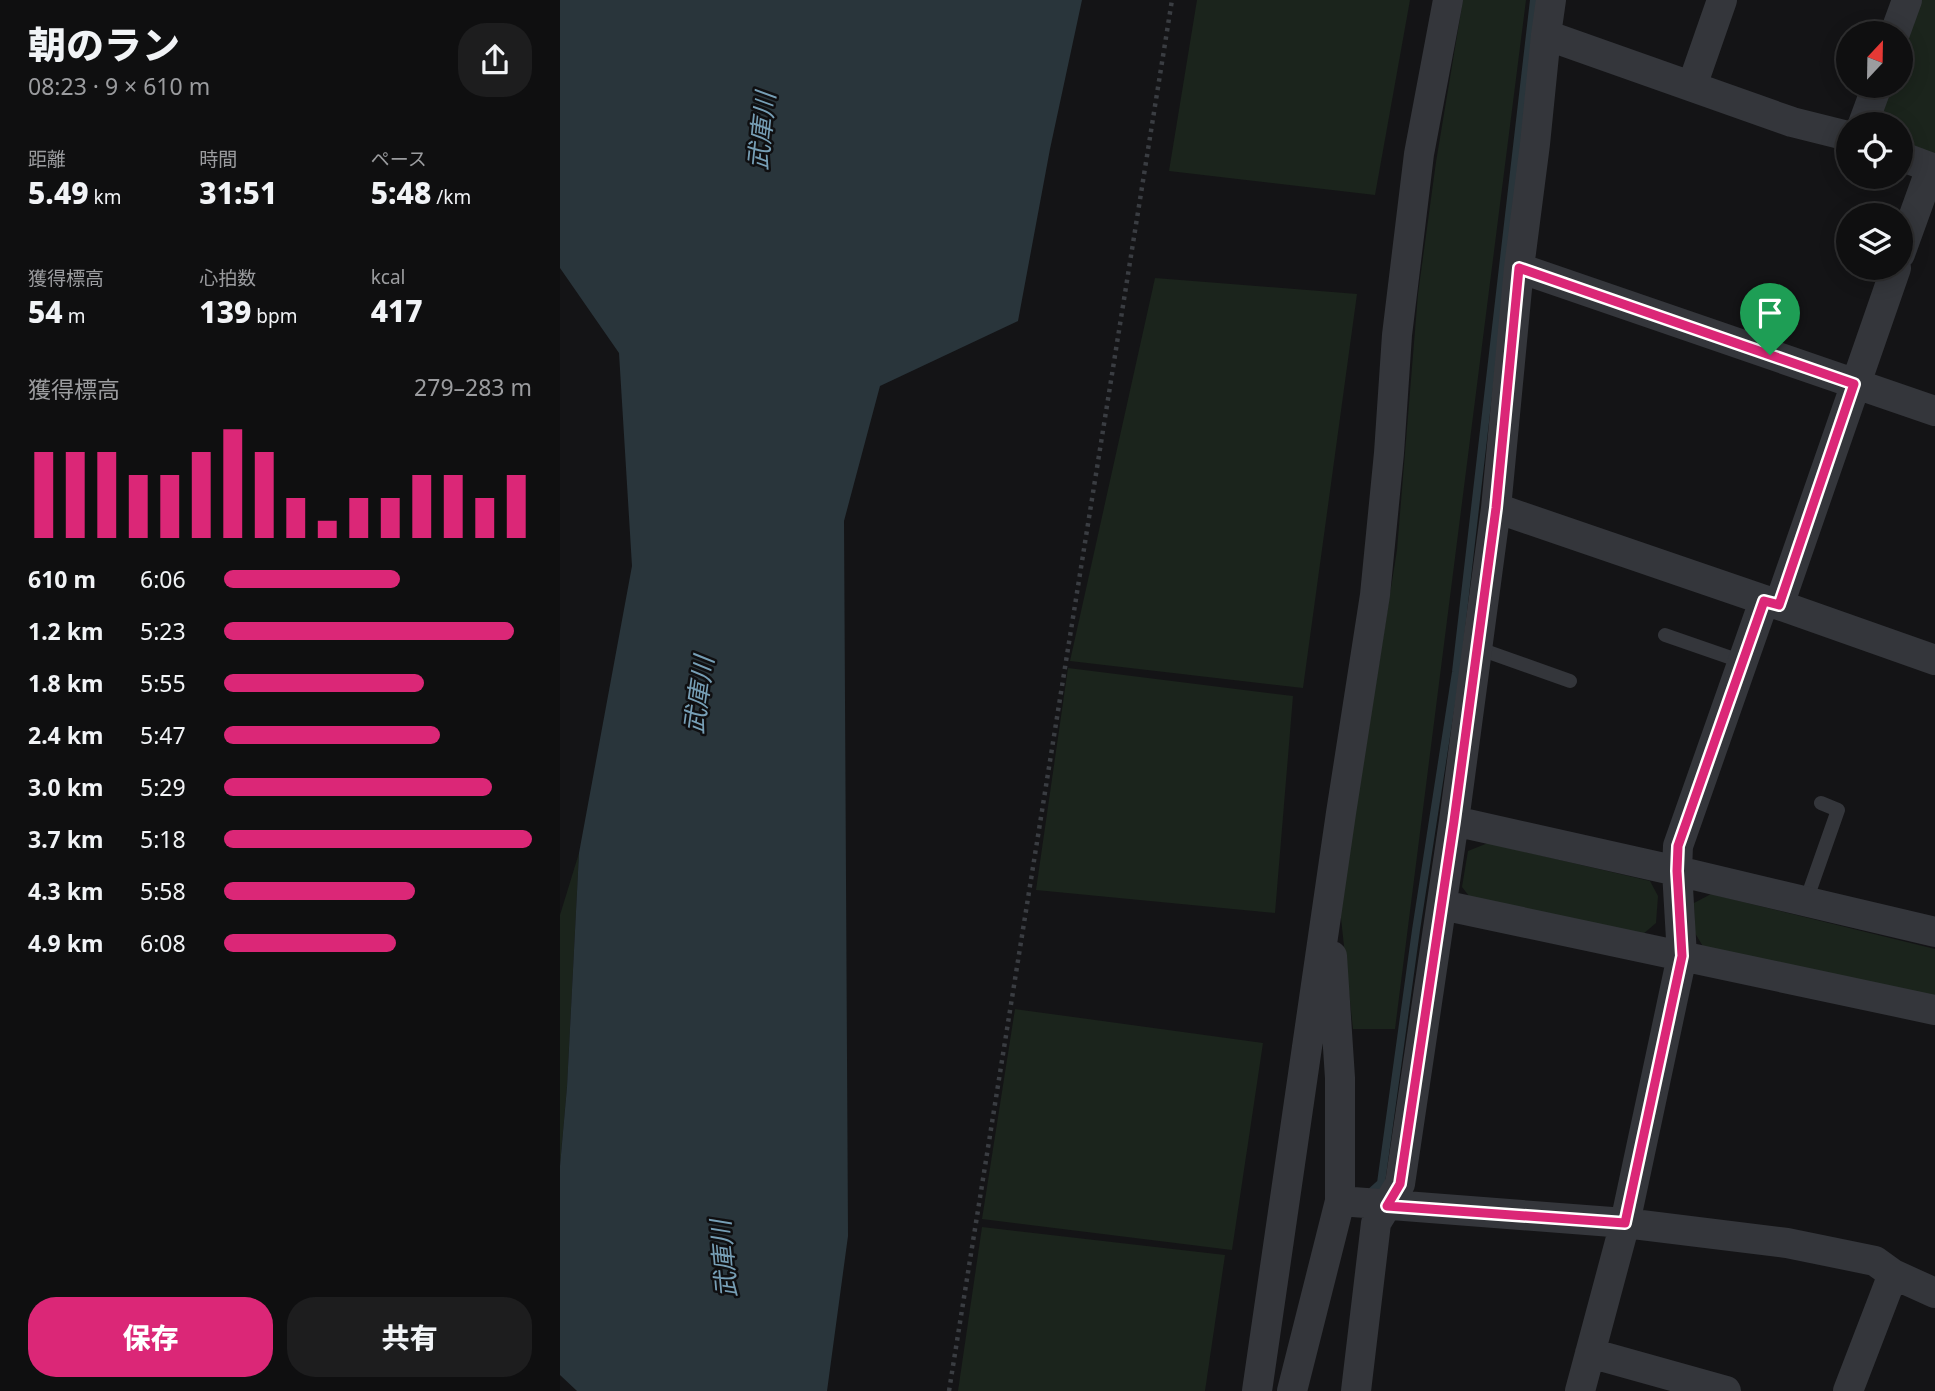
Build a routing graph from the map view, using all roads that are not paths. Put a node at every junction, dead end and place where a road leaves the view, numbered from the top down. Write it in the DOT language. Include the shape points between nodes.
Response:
graph roads {
  1 [pos="1448,0"];
  2 [pos="1551,0"];
  3 [pos="1722,0"];
  4 [pos="1907,0"];
  5 [pos="1899,21"];
  6 [pos="1546,35"];
  7 [pos="1692,86"];
  8 [pos="1836,133"];
  9 [pos="1913,161"];
  10 [pos="1933,169"];
  11 [pos="1913,221"];
  12 [pos="1519,268"];
  13 [pos="1892,280"];
  14 [pos="1854,384"];
  15 [pos="1935,411"];
  16 [pos="1496,508"];
  17 [pos="1772,603"];
  18 [pos="1665,635"];
  19 [pos="1477,648"];
  20 [pos="1935,660"];
  21 [pos="1743,662"];
  22 [pos="1570,681"];
  23 [pos="1821,803"];
  24 [pos="1454,821"];
  25 [pos="1677,871"];
  26 [pos="1806,901"];
  27 [pos="1442,905"];
  28 [pos="1327,910"];
  29 [pos="1935,932"];
  30 [pos="1682,956"];
  31 [pos="1935,1010"];
  32 [pos="1340,1201"];
  33 [pos="1387,1206"];
  34 [pos="1625,1223"];
  35 [pos="1894,1274"];
  36 [pos="1935,1293"];
  37 [pos="1590,1353"];
  38 [pos="1257,1391"];
  39 [pos="1292,1391"];
  40 [pos="1356,1391"];
  41 [pos="1580,1391"];
  42 [pos="1726,1391"];
  43 [pos="1848,1391"];
  1 -- 28 [label="street" via="1419,154 1397,335 1375,595"];
  2 -- 6 [label="street"];
  3 -- 7 [label="street"];
  4 -- 5 [label="street"];
  6 -- 7 [label="street"];
  6 -- 12 [label="street"];
  7 -- 8 [label="street"];
  9 -- 10 [label="street"];
  10 -- 11 [label="street"];
  12 -- 14 [label="street"];
  12 -- 16 [label="street"];
  13 -- 14 [label="street"];
  14 -- 15 [label="street"];
  14 -- 17 [label="street"];
  16 -- 17 [label="street"];
  16 -- 19 [label="street"];
  17 -- 20 [label="street"];
  17 -- 21 [label="street"];
  18 -- 21 [label="lane"];
  19 -- 22 [label="lane"];
  19 -- 24 [label="street"];
  21 -- 25 [label="street" via="1678,846"];
  23 -- 26 [label="lane" via="1838,810"];
  24 -- 25 [label="street"];
  24 -- 27 [label="street"];
  25 -- 26 [label="street"];
  25 -- 30 [label="street"];
  26 -- 29 [label="street"];
  27 -- 30 [label="street"];
  27 -- 33 [label="street" via="1400,1184"];
  28 -- 32 [label="street" via="1340,1078"];
  28 -- 38 [label="street"];
  30 -- 31 [label="street"];
  30 -- 34 [label="street"];
  32 -- 33 [label="street"];
  32 -- 39 [label="street"];
  33 -- 34 [label="street"];
  33 -- 40 [label="street" via="1377,1223"];
  34 -- 35 [label="street" via="1787,1243 1875,1261"];
  34 -- 37 [label="street"];
  35 -- 36 [label="street"];
  35 -- 43 [label="street"];
  37 -- 41 [label="street"];
  37 -- 42 [label="street"];
}
